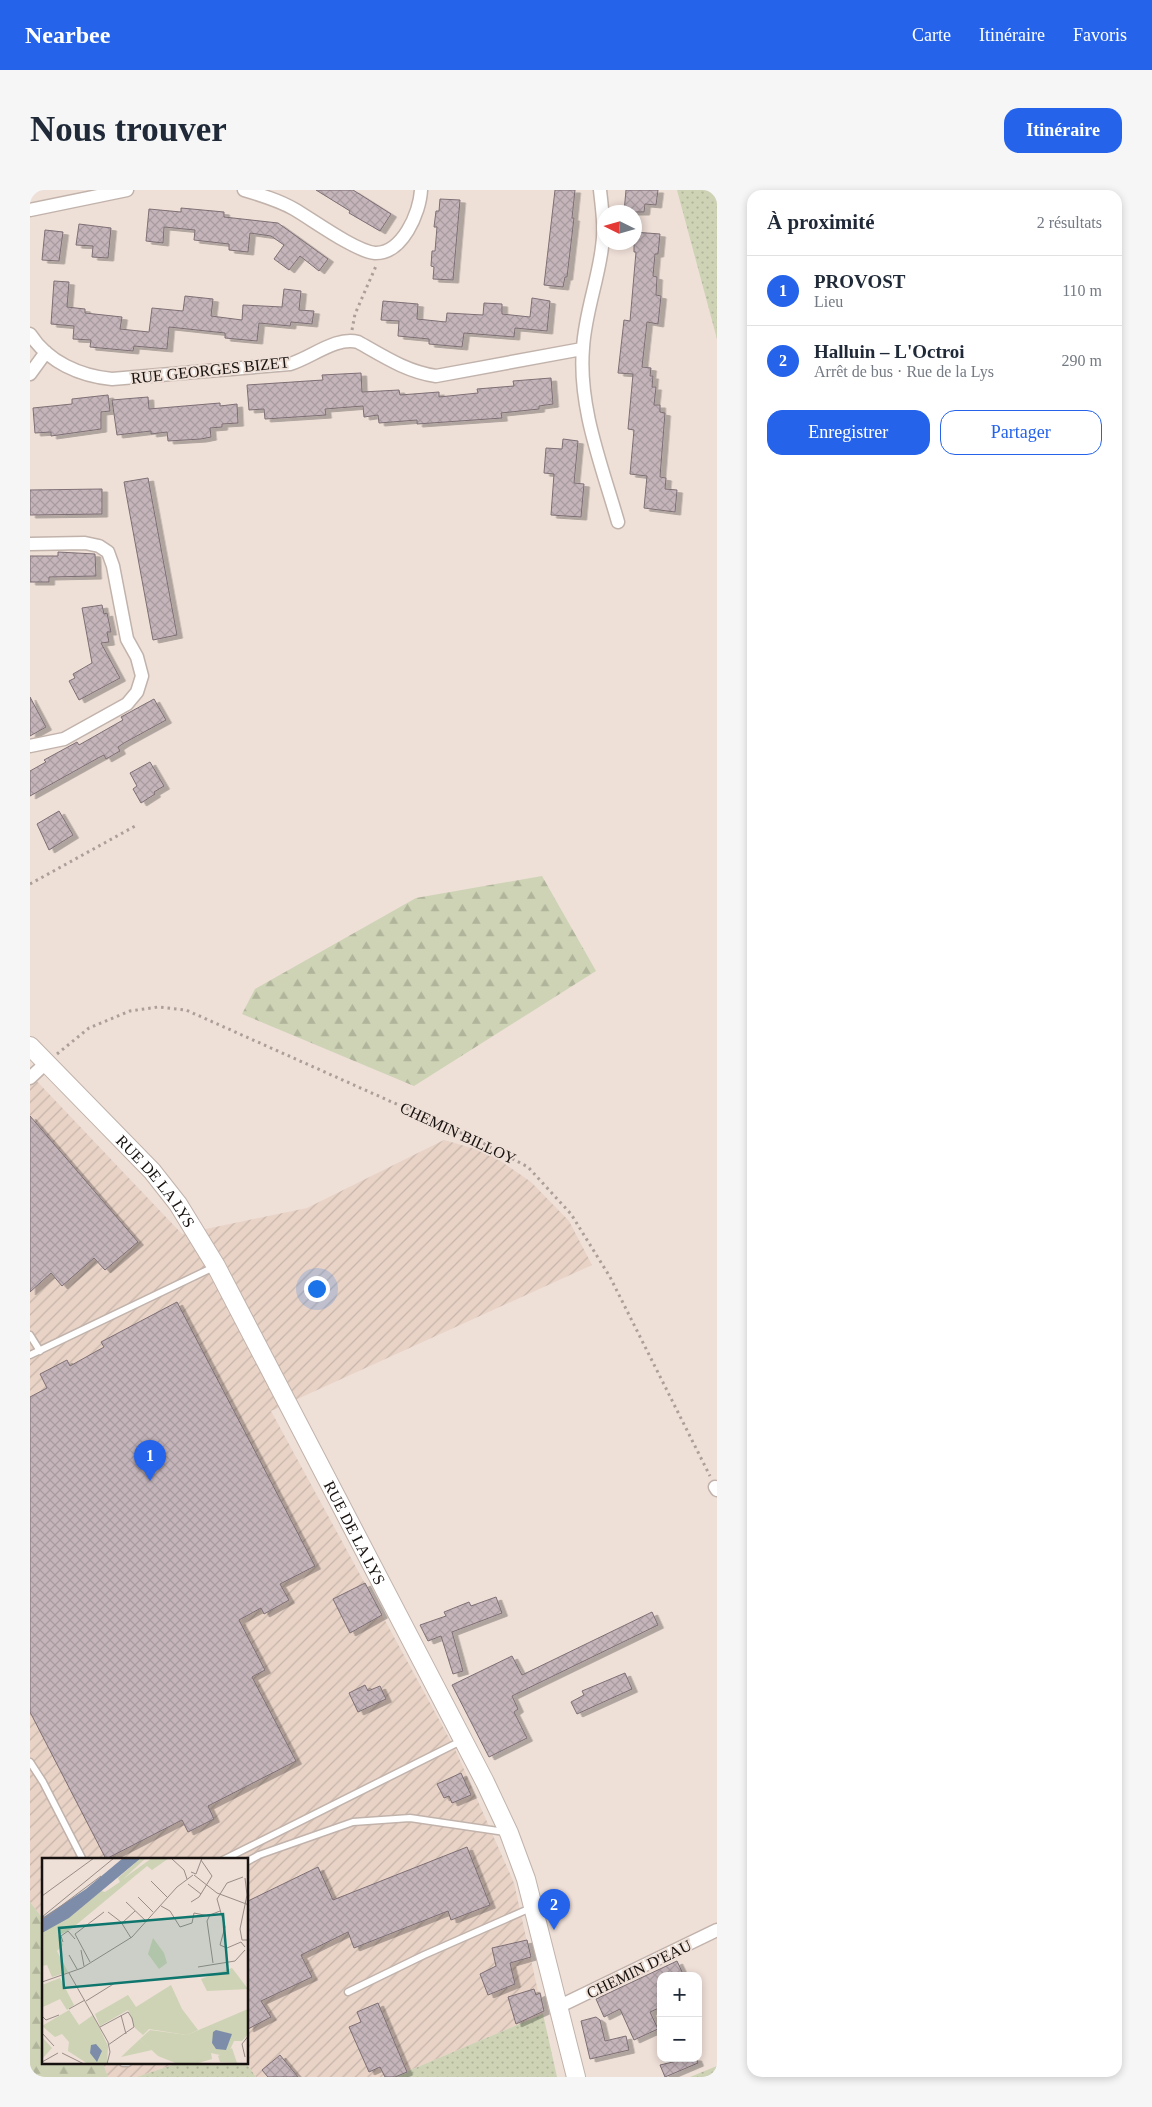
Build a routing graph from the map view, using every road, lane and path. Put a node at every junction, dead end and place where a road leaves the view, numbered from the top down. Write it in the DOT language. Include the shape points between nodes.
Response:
graph roads {
  1 [pos="128,190"];
  2 [pos="244,190"];
  3 [pos="421,190"];
  4 [pos="600,190"];
  5 [pos="30,210"];
  6 [pos="382,252"];
  7 [pos="30,334"];
  8 [pos="350,340"];
  9 [pos="582,349"];
  10 [pos="46,352"];
  11 [pos="30,374"];
  12 [pos="618,522"];
  13 [pos="30,544"];
  14 [pos="30,746"];
  15 [pos="137,825"];
  16 [pos="30,884"];
  17 [pos="30,1046"];
  18 [pos="47,1062"];
  19 [pos="30,1078"];
  20 [pos="216,1266"];
  21 [pos="30,1335"];
  22 [pos="40,1350"];
  23 [pos="30,1356"];
  24 [pos="716,1488"];
  25 [pos="463,1740"];
  26 [pos="30,1762"];
  27 [pos="509,1833"];
  28 [pos="82,1858"];
  29 [pos="226,1858"];
  30 [pos="249,1860"];
  31 [pos="534,1906"];
  32 [pos="717,1930"];
  33 [pos="348,1992"];
  34 [pos="560,2006"];
  35 [pos="576,2077"];
  1 -- 5 [label="street"];
  2 -- 6 [label="street" via="292,208 366,251"];
  3 -- 6 [label="street" via="417,208 403,236"];
  4 -- 9 [label="street" via="602,247"];
  6 -- 8 [label="path" via="355,314"];
  7 -- 10 [label="street, RUE GEORGES BIZET"];
  8 -- 9 [label="street" via="401,366 436,376"];
  8 -- 10 [label="street, RUE GEORGES BIZET" via="338,342 290,364 119,379 86,374 67,367"];
  9 -- 12 [label="street" via="585,400"];
  10 -- 11 [label="street"];
  13 -- 14 [label="street" via="85,543 108,552 127,639 138,656 142,676 137,692 127,704 64,739"];
  15 -- 16 [label="path"];
  17 -- 18 [label="main road, RUE DE LA LYS"];
  18 -- 19 [label="street"];
  18 -- 20 [label="main road, RUE DE LA LYS" via="152,1171 178,1204"];
  18 -- 24 [label="path, CHEMIN BILLOY" via="89,1028 130,1011 158,1007 186,1010 477,1140 528,1167 571,1214 610,1277"];
  20 -- 22 [label="lane"];
  20 -- 25 [label="main road, RUE DE LA LYS"];
  21 -- 22 [label="lane"];
  22 -- 23 [label="lane"];
  25 -- 27 [label="main road, RUE DE LA LYS"];
  25 -- 29 [label="lane"];
  26 -- 28 [label="lane"];
  27 -- 30 [label="lane" via="410,1818 353,1822"];
  27 -- 31 [label="main road, RUE DE LA LYS"];
  31 -- 33 [label="lane"];
  31 -- 34 [label="main road, RUE DE LA LYS"];
  32 -- 34 [label="street, CHEMIN D'EAU"];
  34 -- 35 [label="main road, RUE DE LA LYS"];
}
